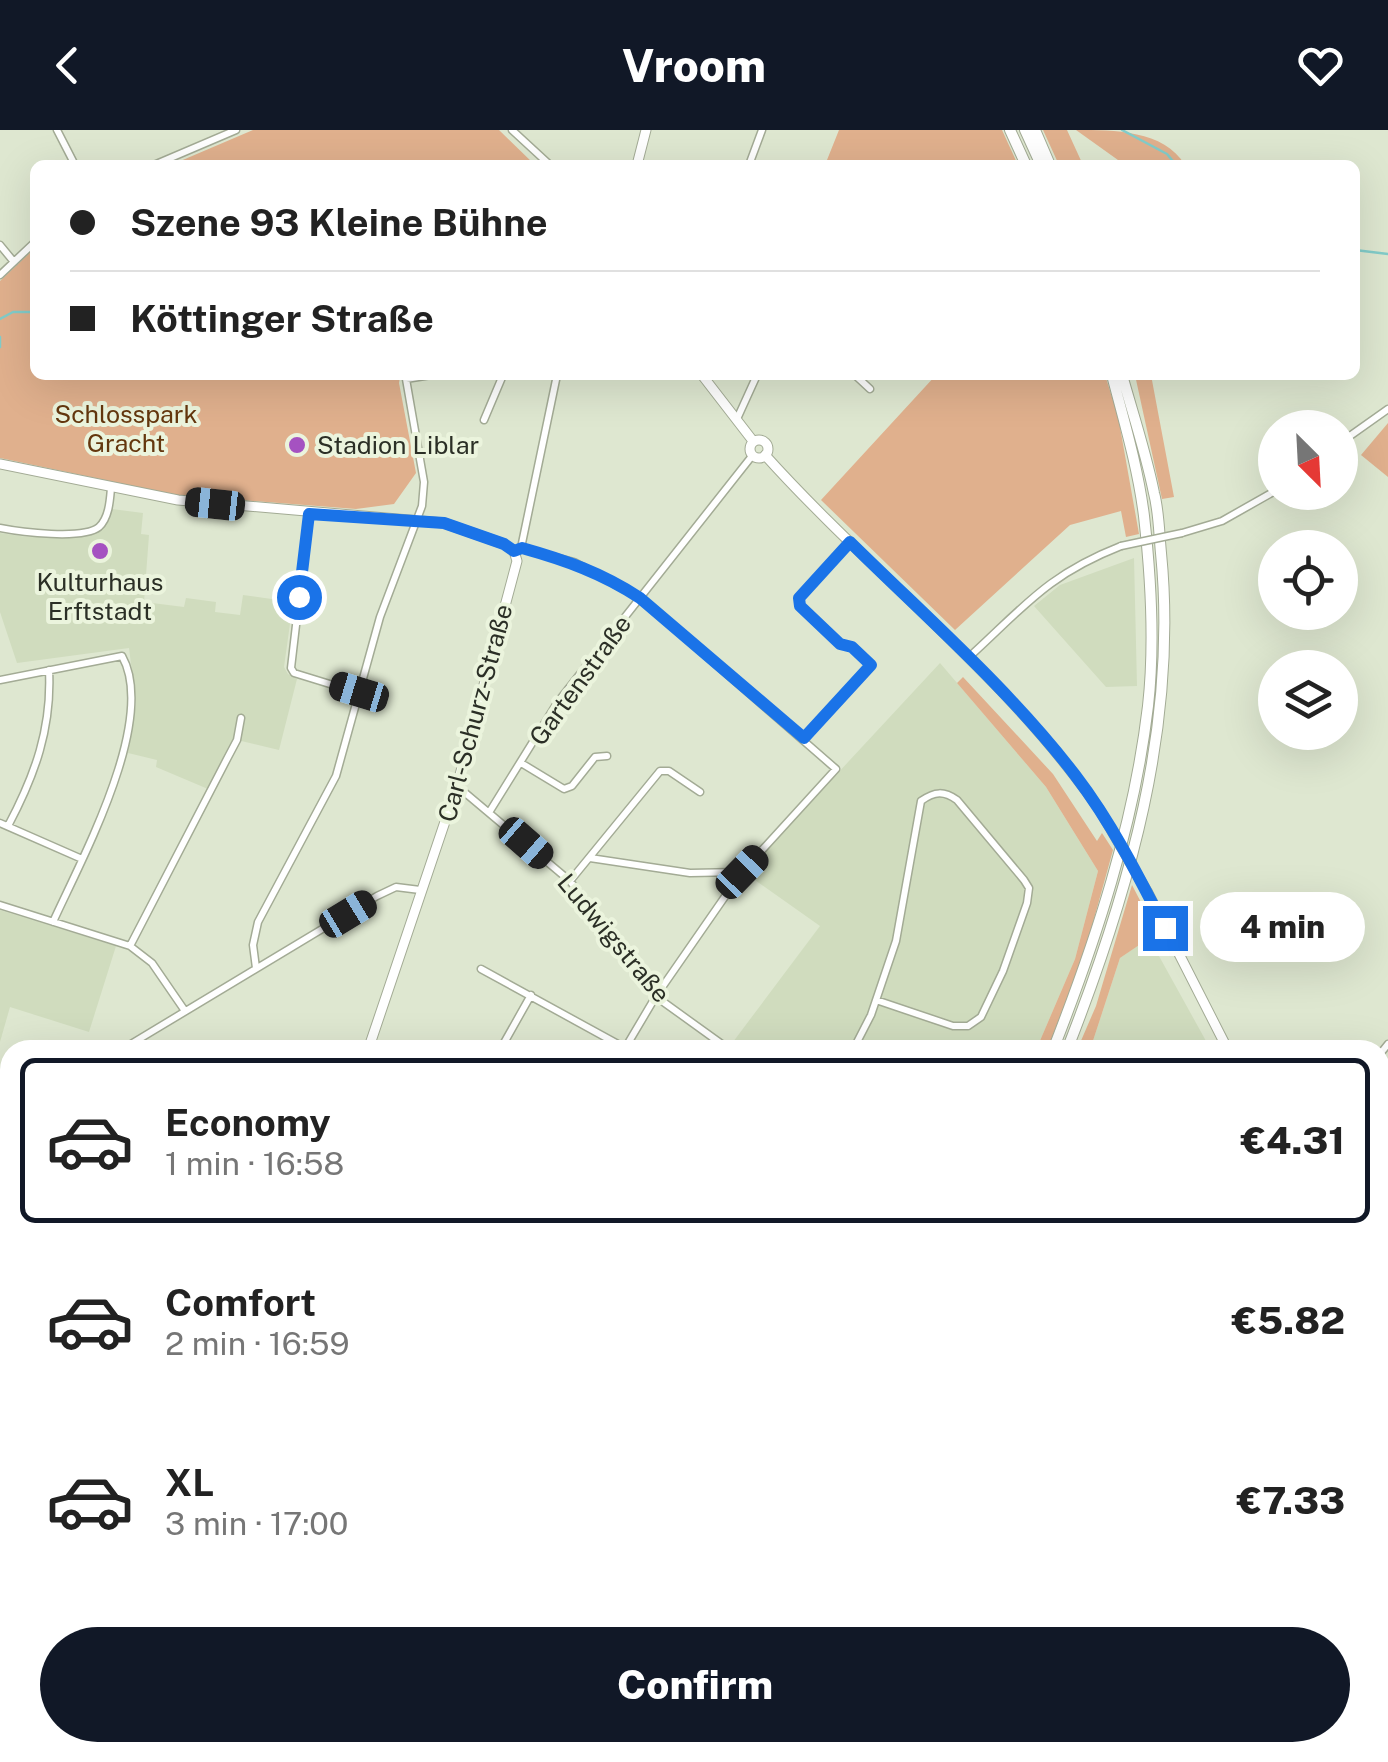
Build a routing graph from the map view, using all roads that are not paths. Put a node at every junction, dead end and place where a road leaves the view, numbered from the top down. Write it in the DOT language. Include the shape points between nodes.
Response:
graph roads {
  1 [pos="57,130"];
  2 [pos="236,130"];
  3 [pos="512,130"];
  4 [pos="646,130"];
  5 [pos="762,130"];
  6 [pos="1010,130"];
  7 [pos="1025,130"];
  8 [pos="1035,130"];
  9 [pos="72,160"];
  10 [pos="166,160"];
  11 [pos="545,160"];
  12 [pos="638,160"];
  13 [pos="751,160"];
  14 [pos="1024,160"];
  15 [pos="1039,160"];
  16 [pos="1048,160"];
  17 [pos="0,246"];
  18 [pos="30,247"];
  19 [pos="14,262"];
  20 [pos="0,275"];
  21 [pos="406,380"];
  22 [pos="501,380"];
  23 [pos="556,380"];
  24 [pos="706,380"];
  25 [pos="755,380"];
  26 [pos="860,380"];
  27 [pos="1113,380"];
  28 [pos="1123,380"];
  29 [pos="870,390"];
  30 [pos="1388,409"];
  31 [pos="737,419"];
  32 [pos="484,420"];
  33 [pos="1358,430"];
  34 [pos="753,442"];
  35 [pos="765,455"];
  36 [pos="752,456"];
  37 [pos="0,464"];
  38 [pos="111,488"];
  39 [pos="1258,501"];
  40 [pos="309,514"];
  41 [pos="417,520"];
  42 [pos="0,528"];
  43 [pos="850,542"];
  44 [pos="518,550"];
  45 [pos="640,598"];
  46 [pos="968,659"];
  47 [pos="50,670"];
  48 [pos="0,680"];
  49 [pos="359,692"];
  50 [pos="240,718"];
  51 [pos="804,738"];
  52 [pos="607,756"];
  53 [pos="521,763"];
  54 [pos="457,786"];
  55 [pos="700,792"];
  56 [pos="490,811"];
  57 [pos="4,824"];
  58 [pos="589,858"];
  59 [pos="82,859"];
  60 [pos="742,872"];
  61 [pos="570,881"];
  62 [pos="420,890"];
  63 [pos="0,906"];
  64 [pos="53,922"];
  65 [pos="130,946"];
  66 [pos="256,968"];
  67 [pos="481,969"];
  68 [pos="531,995"];
  69 [pos="656,996"];
  70 [pos="876,1000"];
  71 [pos="185,1012"];
  72 [pos="138,1040"];
  73 [pos="371,1040"];
  74 [pos="506,1040"];
  75 [pos="609,1040"];
  76 [pos="630,1040"];
  77 [pos="717,1040"];
  78 [pos="858,1040"];
  79 [pos="1056,1040"];
  80 [pos="1071,1040"];
  81 [pos="1223,1040"];
  1 -- 9 [label="street"];
  2 -- 10 [label="street"];
  3 -- 11 [label="street"];
  4 -- 12 [label="street"];
  5 -- 13 [label="street"];
  6 -- 14 [label="main road"];
  7 -- 15 [label="main road"];
  8 -- 16 [label="main road"];
  17 -- 19 [label="street"];
  18 -- 19 [label="street"];
  19 -- 20 [label="street"];
  21 -- 41 [label="street" via="424,482"];
  22 -- 32 [label="street"];
  23 -- 44 [label="street, Carl-Schurz-Straße"];
  24 -- 31 [label="street"];
  25 -- 31 [label="street"];
  26 -- 29 [label="street"];
  27 -- 79 [label="main road" via="1143,514 1151,607 1148,705 1130,810 1089,958"];
  28 -- 80 [label="main road" via="1155,495 1166,602 1164,666 1155,757 1135,843"];
  30 -- 33 [label="street"];
  31 -- 34 [label="street"];
  34 -- 35 [label="street" via="764,442"];
  34 -- 36 [label="street"];
  35 -- 36 [label="street"];
  35 -- 43 [label="street"];
  36 -- 45 [label="street, Gartenstraße"];
  37 -- 38 [label="street"];
  38 -- 40 [label="street"];
  38 -- 42 [label="street" via="106,516 88,532"];
  39 -- 46 [label="street, bridge" via="1222,521 1090,558 1048,583"];
  40 -- 41 [label="street"];
  40 -- 49 [label="street" via="291,668"];
  41 -- 44 [label="street"];
  41 -- 49 [label="street"];
  43 -- 46 [label="street"];
  43 -- 51 [label="street" via="799,598 800,606 871,665"];
  44 -- 45 [label="street" via="594,571"];
  44 -- 54 [label="street, Carl-Schurz-Straße"];
  45 -- 51 [label="street"];
  45 -- 53 [label="street, Gartenstraße" via="557,703"];
  46 -- 81 [label="street, bridge" via="1033,725 1099,809"];
  47 -- 48 [label="street"];
  47 -- 57 [label="street" via="40,758"];
  47 -- 59 [label="street" via="122,656 132,694 110,794"];
  49 -- 66 [label="street" via="336,776 258,922"];
  50 -- 65 [label="street" via="237,740"];
  51 -- 60 [label="street" via="836,769"];
  52 -- 53 [label="street, Gartenstraße" via="596,757 564,789"];
  53 -- 56 [label="street, Gartenstraße"];
  54 -- 56 [label="street, Ludwigstraße"];
  54 -- 62 [label="street, Carl-Schurz-Straße"];
  55 -- 58 [label="street" via="660,772"];
  56 -- 61 [label="street, Ludwigstraße"];
  57 -- 59 [label="street"];
  58 -- 60 [label="street" via="690,873"];
  58 -- 61 [label="street"];
  59 -- 64 [label="street"];
  60 -- 69 [label="street"];
  61 -- 69 [label="street, Ludwigstraße"];
  62 -- 66 [label="street" via="396,887"];
  62 -- 73 [label="street, Carl-Schurz-Straße"];
  63 -- 64 [label="street"];
  64 -- 65 [label="street"];
  65 -- 71 [label="street" via="152,963"];
  66 -- 71 [label="street"];
  67 -- 68 [label="street"];
  68 -- 74 [label="street"];
  68 -- 75 [label="street"];
  69 -- 76 [label="street"];
  69 -- 77 [label="street, Ludwigstraße"];
  70 -- 70 [label="street" via="896,941 922,800 947,793 1024,880 1028,902 981,1017 968,1026"];
  70 -- 78 [label="street"];
  71 -- 72 [label="street"];
}
